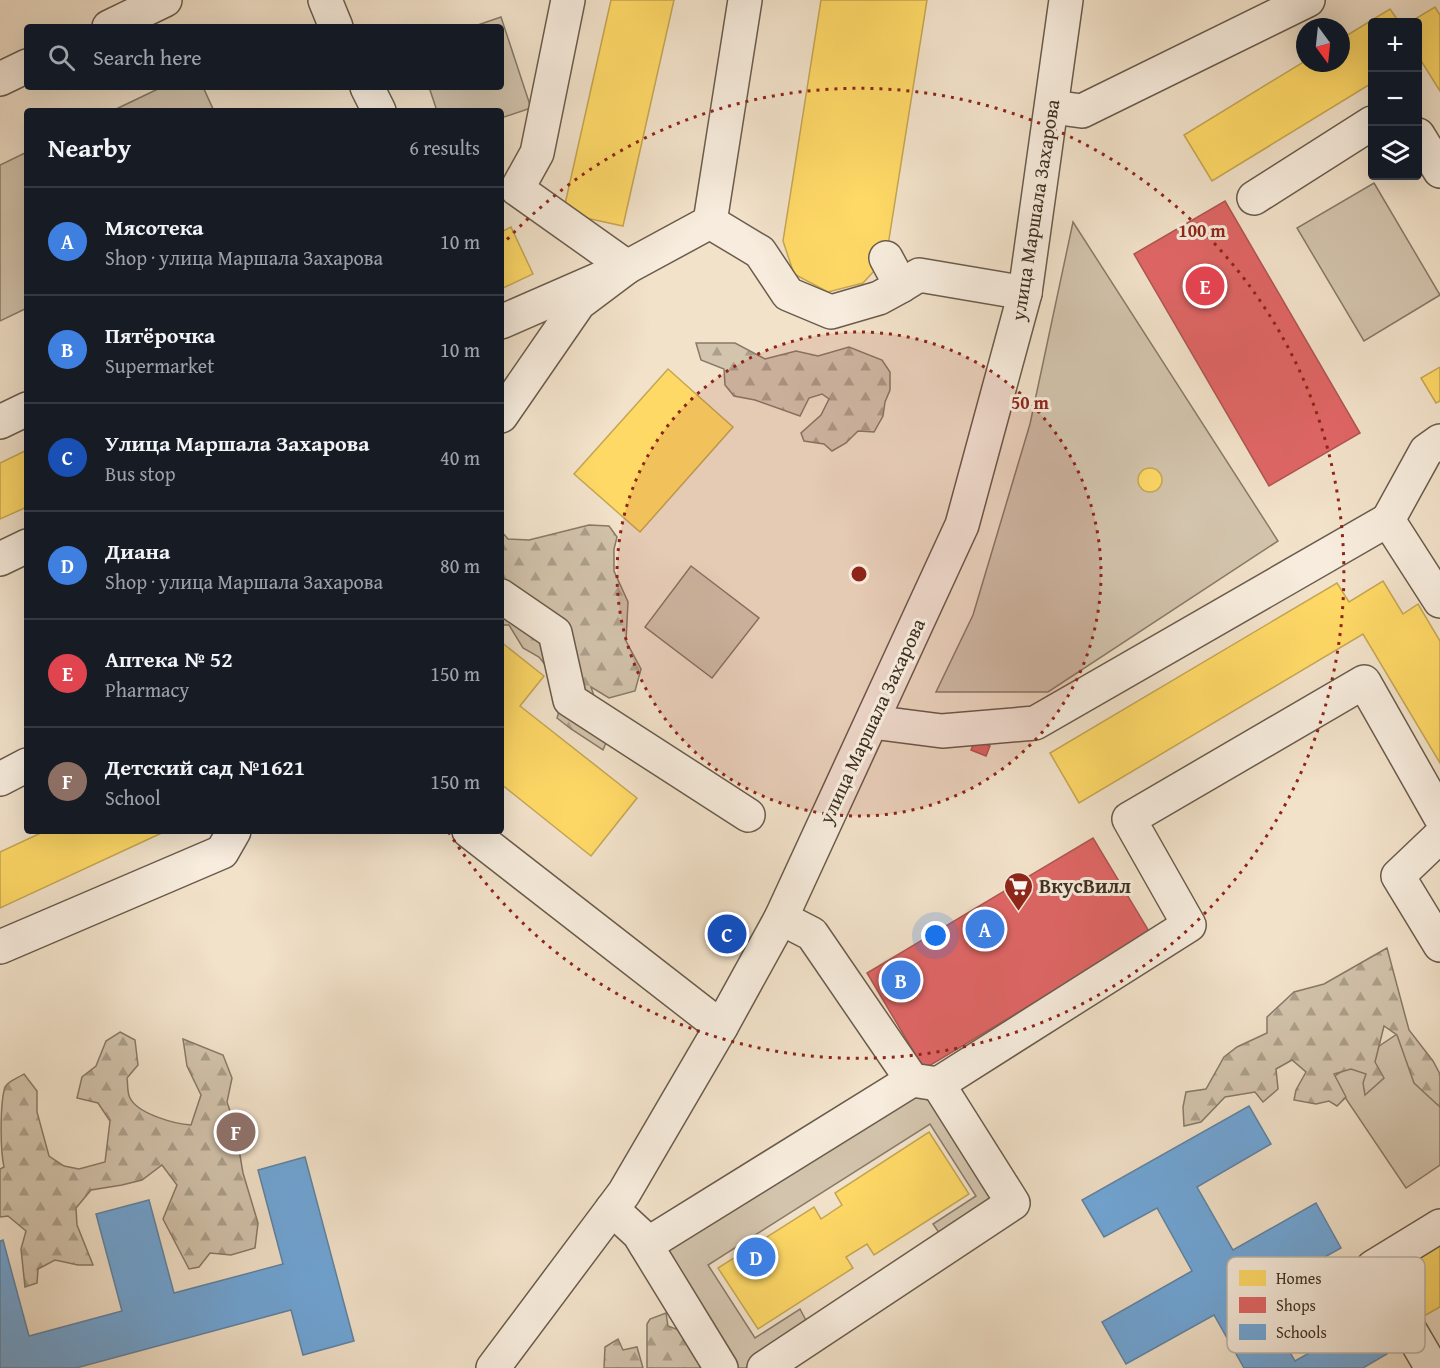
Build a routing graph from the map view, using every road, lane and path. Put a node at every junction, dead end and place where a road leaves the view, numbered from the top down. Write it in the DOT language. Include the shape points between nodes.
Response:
graph roads {
  1 [pos="165,0"];
  2 [pos="325,0"];
  3 [pos="568,0"];
  4 [pos="745,0"];
  5 [pos="1066,0"];
  6 [pos="1308,0"];
  7 [pos="115,24"];
  8 [pos="335,24"];
  9 [pos="24,67"];
  10 [pos="0,79"];
  11 [pos="368,90"];
  12 [pos="1052,107"];
  13 [pos="378,108"];
  14 [pos="1368,126"];
  15 [pos="1422,142"];
  16 [pos="1440,171"];
  17 [pos="509,192"];
  18 [pos="1254,198"];
  19 [pos="710,222"];
  20 [pos="627,267"];
  21 [pos="1025,293"];
  22 [pos="504,321"];
  23 [pos="24,410"];
  24 [pos="504,413"];
  25 [pos="0,422"];
  26 [pos="1440,441"];
  27 [pos="1388,520"];
  28 [pos="24,547"];
  29 [pos="0,559"];
  30 [pos="504,598"];
  31 [pos="1440,601"];
  32 [pos="872,722"];
  33 [pos="24,766"];
  34 [pos="0,778"];
  35 [pos="748,815"];
  36 [pos="1440,816"];
  37 [pos="232,834"];
  38 [pos="472,834"];
  39 [pos="1440,836"];
  40 [pos="781,918"];
  41 [pos="1440,945"];
  42 [pos="0,947"];
  43 [pos="722,1027"];
  44 [pos="925,1082"];
  45 [pos="612,1209"];
  46 [pos="1440,1226"];
  47 [pos="646,1245"];
  48 [pos="1391,1257"];
  49 [pos="1423,1353"];
  50 [pos="493,1368"];
  51 [pos="721,1368"];
  52 [pos="764,1368"];
  53 [pos="1432,1368"];
  1 -- 7 [label="street"];
  2 -- 8 [label="street"];
  3 -- 17 [label="street" via="537,153"];
  4 -- 19 [label="street"];
  5 -- 12 [label="street, улица Маршала Захарова"];
  6 -- 12 [label="street" via="1082,111"];
  9 -- 10 [label="street"];
  11 -- 13 [label="street"];
  12 -- 21 [label="street, улица Маршала Захарова"];
  14 -- 18 [label="street"];
  15 -- 16 [label="street"];
  17 -- 20 [label="street"];
  19 -- 20 [label="street"];
  19 -- 21 [label="street" via="760,252 788,294 831,312 879,298 894,272"];
  20 -- 22 [label="street"];
  20 -- 24 [label="street" via="579,303"];
  21 -- 32 [label="street, улица Маршала Захарова" via="962,525"];
  23 -- 25 [label="street"];
  26 -- 27 [label="street" via="1426,451"];
  27 -- 31 [label="street"];
  27 -- 32 [label="street" via="1035,723 942,731"];
  28 -- 29 [label="street"];
  30 -- 35 [label="street" via="555,633 570,700"];
  32 -- 40 [label="street, улица Маршала Захарова"];
  33 -- 34 [label="street"];
  36 -- 44 [label="street" via="1364,682 1129,819 1189,925"];
  37 -- 42 [label="street" via="222,852"];
  38 -- 43 [label="street"];
  39 -- 41 [label="street" via="1398,876"];
  40 -- 43 [label="street, улица Маршала Захарова"];
  40 -- 44 [label="street" via="812,934"];
  43 -- 45 [label="street, улица Маршала Захарова"];
  44 -- 47 [label="street"];
  44 -- 52 [label="street" via="1013,1203"];
  45 -- 47 [label="street"];
  45 -- 50 [label="street, улица Маршала Захарова"];
  46 -- 48 [label="street"];
  47 -- 51 [label="street"];
  49 -- 53 [label="street"];
}
